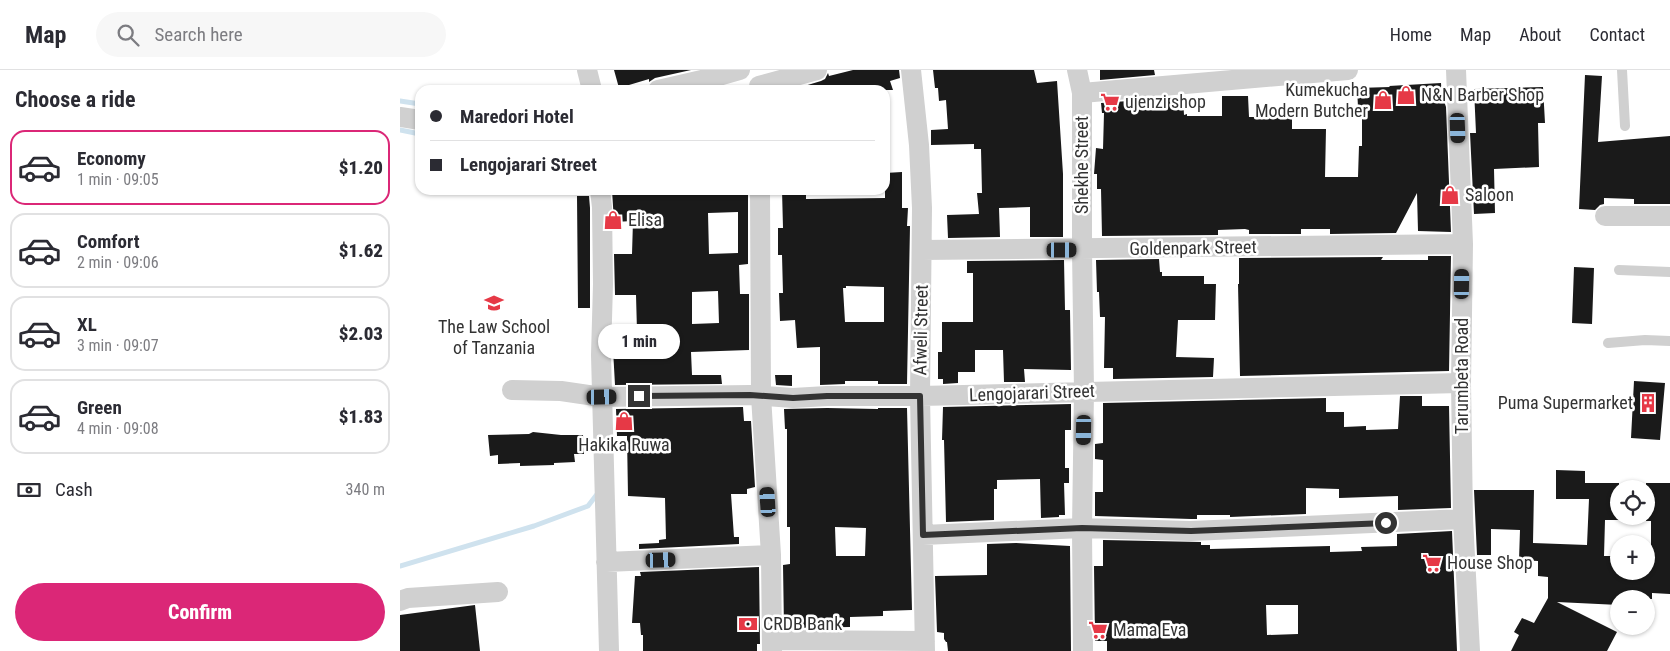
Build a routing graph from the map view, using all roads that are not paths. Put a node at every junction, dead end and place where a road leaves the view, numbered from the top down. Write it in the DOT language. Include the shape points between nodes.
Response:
graph roads {
  1 [pos="587,70"];
  2 [pos="740,70"];
  3 [pos="816,70"];
  4 [pos="912,70"];
  5 [pos="1077,70"];
  6 [pos="1348,70"];
  7 [pos="1456,70"];
  8 [pos="1622,70"];
  9 [pos="758,82"];
  10 [pos="591,85"];
  11 [pos="680,85"];
  12 [pos="1082,92"];
  13 [pos="400,117"];
  14 [pos="415,119"];
  15 [pos="1625,126"];
  16 [pos="601,195"];
  17 [pos="760,195"];
  18 [pos="1605,216"];
  19 [pos="1670,216"];
  20 [pos="1463,244"];
  21 [pos="922,250"];
  22 [pos="1082,250"];
  23 [pos="1619,270"];
  24 [pos="1670,272"];
  25 [pos="1670,341"];
  26 [pos="1608,343"];
  27 [pos="1462,383"];
  28 [pos="512,390"];
  29 [pos="1084,392"];
  30 [pos="761,396"];
  31 [pos="920,396"];
  32 [pos="602,397"];
  33 [pos="1463,519"];
  34 [pos="1082,528"];
  35 [pos="923,535"];
  36 [pos="771,555"];
  37 [pos="606,562"];
  38 [pos="498,592"];
  39 [pos="400,601"];
  40 [pos="772,645"];
  41 [pos="925,646"];
  42 [pos="609,651"];
  43 [pos="1083,651"];
  44 [pos="1470,651"];
  1 -- 10 [label="street"];
  2 -- 11 [label="street"];
  3 -- 9 [label="street"];
  4 -- 21 [label="street, Afweli Street" via="919,145"];
  5 -- 12 [label="street, Shekhe Street"];
  6 -- 12 [label="street"];
  7 -- 20 [label="street, Tarumbeta Road"];
  8 -- 15 [label="lane"];
  12 -- 22 [label="street, Shekhe Street"];
  13 -- 14 [label="street"];
  16 -- 32 [label="street"];
  17 -- 30 [label="street"];
  18 -- 19 [label="street"];
  20 -- 22 [label="street, Goldenpark Street"];
  20 -- 27 [label="street, Tarumbeta Road"];
  21 -- 22 [label="street, Goldenpark Street"];
  21 -- 31 [label="street, Afweli Street"];
  22 -- 29 [label="street, Shekhe Street"];
  23 -- 24 [label="lane"];
  25 -- 26 [label="lane"];
  27 -- 29 [label="street, Lengojarari Street"];
  27 -- 33 [label="street, Tarumbeta Road"];
  28 -- 32 [label="street, Lengojarari Street"];
  29 -- 31 [label="street, Lengojarari Street"];
  29 -- 34 [label="street, Shekhe Street"];
  30 -- 31 [label="street, Lengojarari Street"];
  30 -- 32 [label="street, Lengojarari Street"];
  30 -- 36 [label="street"];
  31 -- 35 [label="street, Afweli Street"];
  32 -- 37 [label="street"];
  33 -- 34 [label="street" via="1191,531"];
  33 -- 44 [label="street, Tarumbeta Road"];
  34 -- 35 [label="street"];
  34 -- 43 [label="street, Shekhe Street"];
  35 -- 41 [label="street, Afweli Street"];
  36 -- 37 [label="street"];
  36 -- 40 [label="street"];
  37 -- 42 [label="street"];
  38 -- 39 [label="street"];
  40 -- 41 [label="street"];
}
